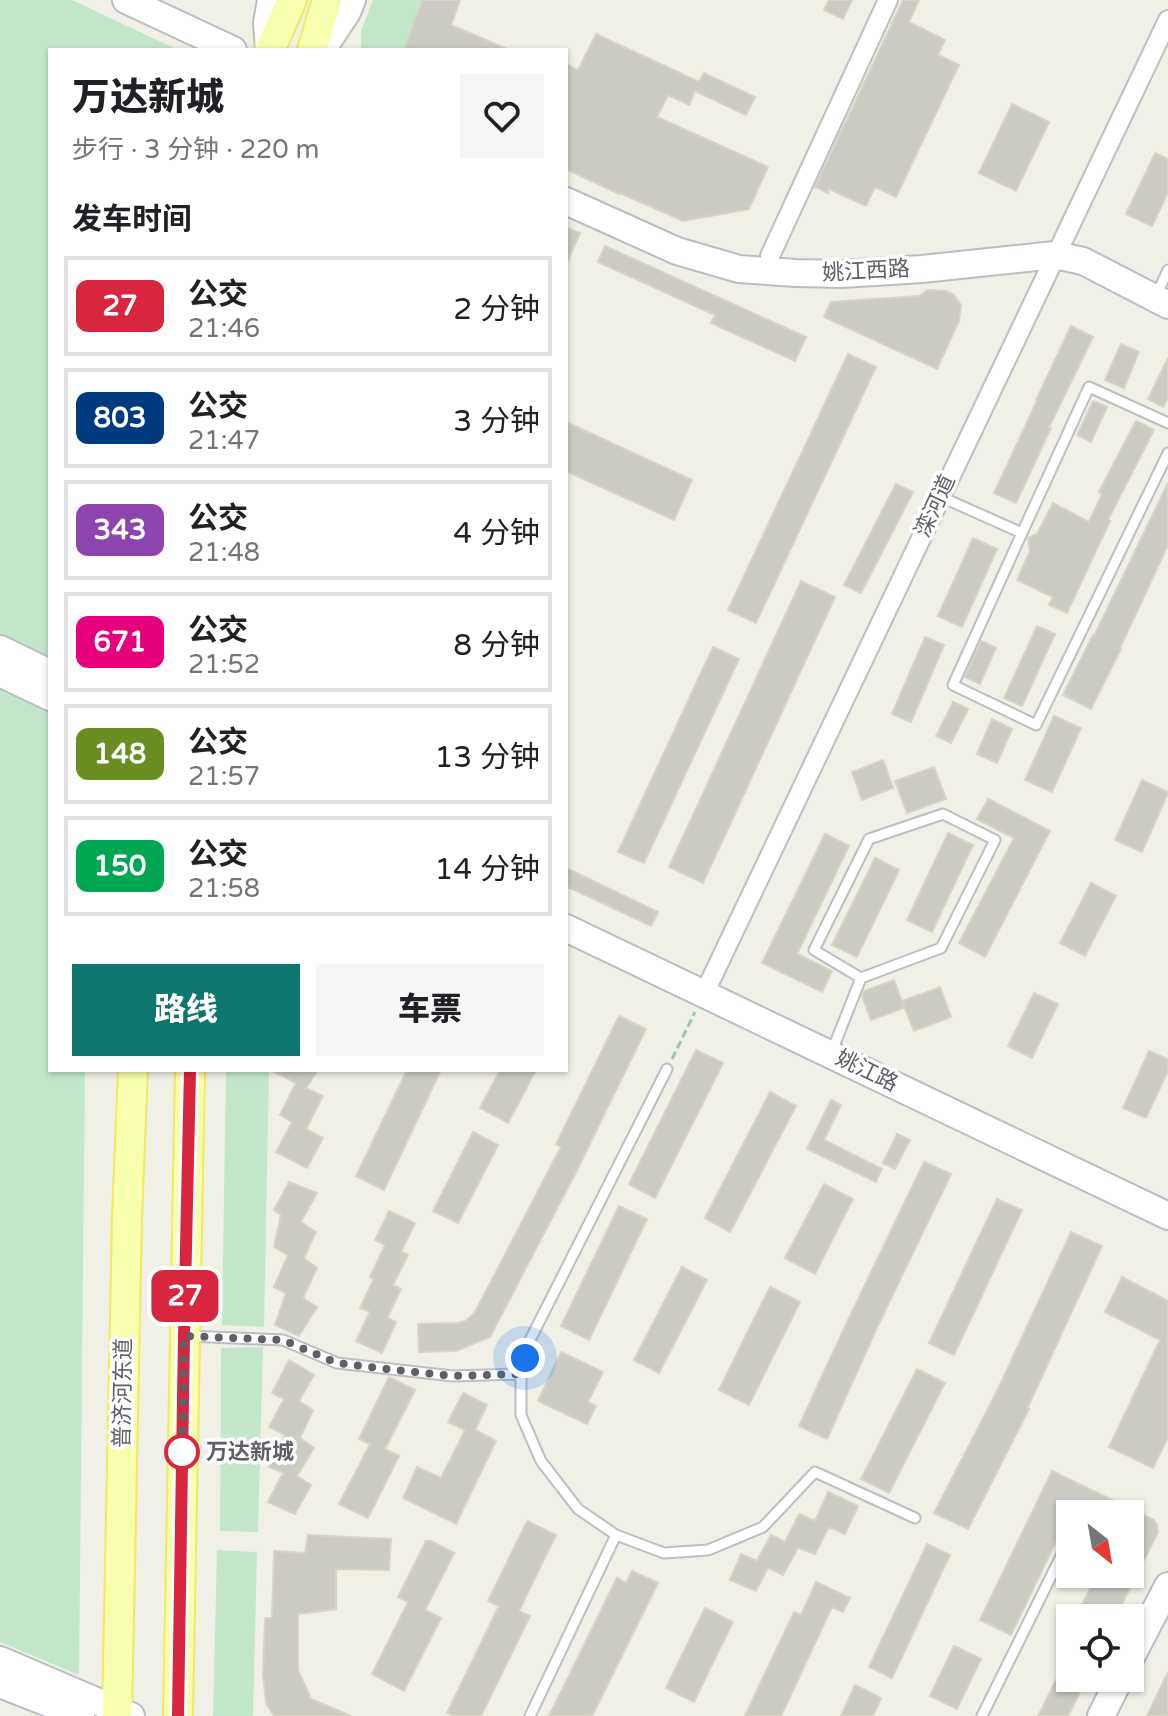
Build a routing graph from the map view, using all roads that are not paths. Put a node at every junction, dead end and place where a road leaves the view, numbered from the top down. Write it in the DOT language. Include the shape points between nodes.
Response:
graph roads {
  1 [pos="126,0"];
  2 [pos="161,0"];
  3 [pos="271,0"];
  4 [pos="292,0"];
  5 [pos="327,0"];
  6 [pos="352,0"];
  7 [pos="888,0"];
  8 [pos="1168,20"];
  9 [pos="229,48"];
  10 [pos="265,48"];
  11 [pos="269,48"];
  12 [pos="270,48"];
  13 [pos="313,48"];
  14 [pos="323,48"];
  15 [pos="568,186"];
  16 [pos="568,202"];
  17 [pos="1058,249"];
  18 [pos="770,256"];
  19 [pos="1166,287"];
  20 [pos="1168,423"];
  21 [pos="1168,453"];
  22 [pos="939,496"];
  23 [pos="1022,533"];
  24 [pos="0,649"];
  25 [pos="48,672"];
  26 [pos="0,673"];
  27 [pos="48,696"];
  28 [pos="568,929"];
  29 [pos="861,978"];
  30 [pos="704,994"];
  31 [pos="831,1054"];
  32 [pos="667,1069"];
  33 [pos="133,1072"];
  34 [pos="190,1072"];
  35 [pos="1168,1216"];
  36 [pos="184,1336"];
  37 [pos="521,1374"];
  38 [pos="915,1518"];
  39 [pos="616,1535"];
  40 [pos="1056,1566"];
  41 [pos="1168,1586"];
  42 [pos="1144,1632"];
  43 [pos="0,1660"];
  44 [pos="0,1684"];
  45 [pos="1113,1692"];
  46 [pos="121,1714"];
  47 [pos="81,1716"];
  48 [pos="178,1716"];
  49 [pos="530,1716"];
  50 [pos="982,1716"];
  51 [pos="1101,1716"];
  1 -- 9 [label="street"];
  2 -- 10 [label="street"];
  3 -- 11 [label="street"];
  4 -- 12 [label="main road"];
  5 -- 13 [label="main road"];
  6 -- 14 [label="street"];
  7 -- 18 [label="street"];
  8 -- 17 [label="street, 滦河道"];
  15 -- 18 [label="street, 姚江西路" via="689,241"];
  16 -- 17 [label="street, 姚江西路" via="677,251 739,269 842,274 922,269"];
  17 -- 18 [label="street, 姚江西路" via="1031,244 882,259"];
  17 -- 19 [label="street, 姚江西路" via="1087,250"];
  17 -- 22 [label="street, 滦河道"];
  20 -- 23 [label="lane" via="1089,387"];
  21 -- 23 [label="lane" via="1036,725 953,685"];
  22 -- 23 [label="lane"];
  22 -- 30 [label="street, 滦河道"];
  24 -- 25 [label="street"];
  26 -- 27 [label="street"];
  28 -- 30 [label="street, 姚江路"];
  29 -- 29 [label="lane" via="941,948 995,840 943,814 869,839 814,950"];
  29 -- 31 [label="lane"];
  30 -- 31 [label="street, 姚江路"];
  31 -- 35 [label="street, 姚江路"];
  32 -- 37 [label="lane" via="529,1342"];
  33 -- 46 [label="main road, 普济河东道"];
  34 -- 36 [label="main road"];
  36 -- 37 [label="lane" via="283,1340 337,1363 439,1375"];
  36 -- 48 [label="main road"];
  37 -- 39 [label="lane" via="521,1415 541,1461 578,1509"];
  38 -- 39 [label="lane" via="815,1472 763,1527 708,1550 664,1553"];
  39 -- 49 [label="lane"];
  40 -- 50 [label="lane"];
  41 -- 42 [label="street"];
  43 -- 46 [label="street"];
  44 -- 47 [label="street"];
  45 -- 51 [label="street"];
}
